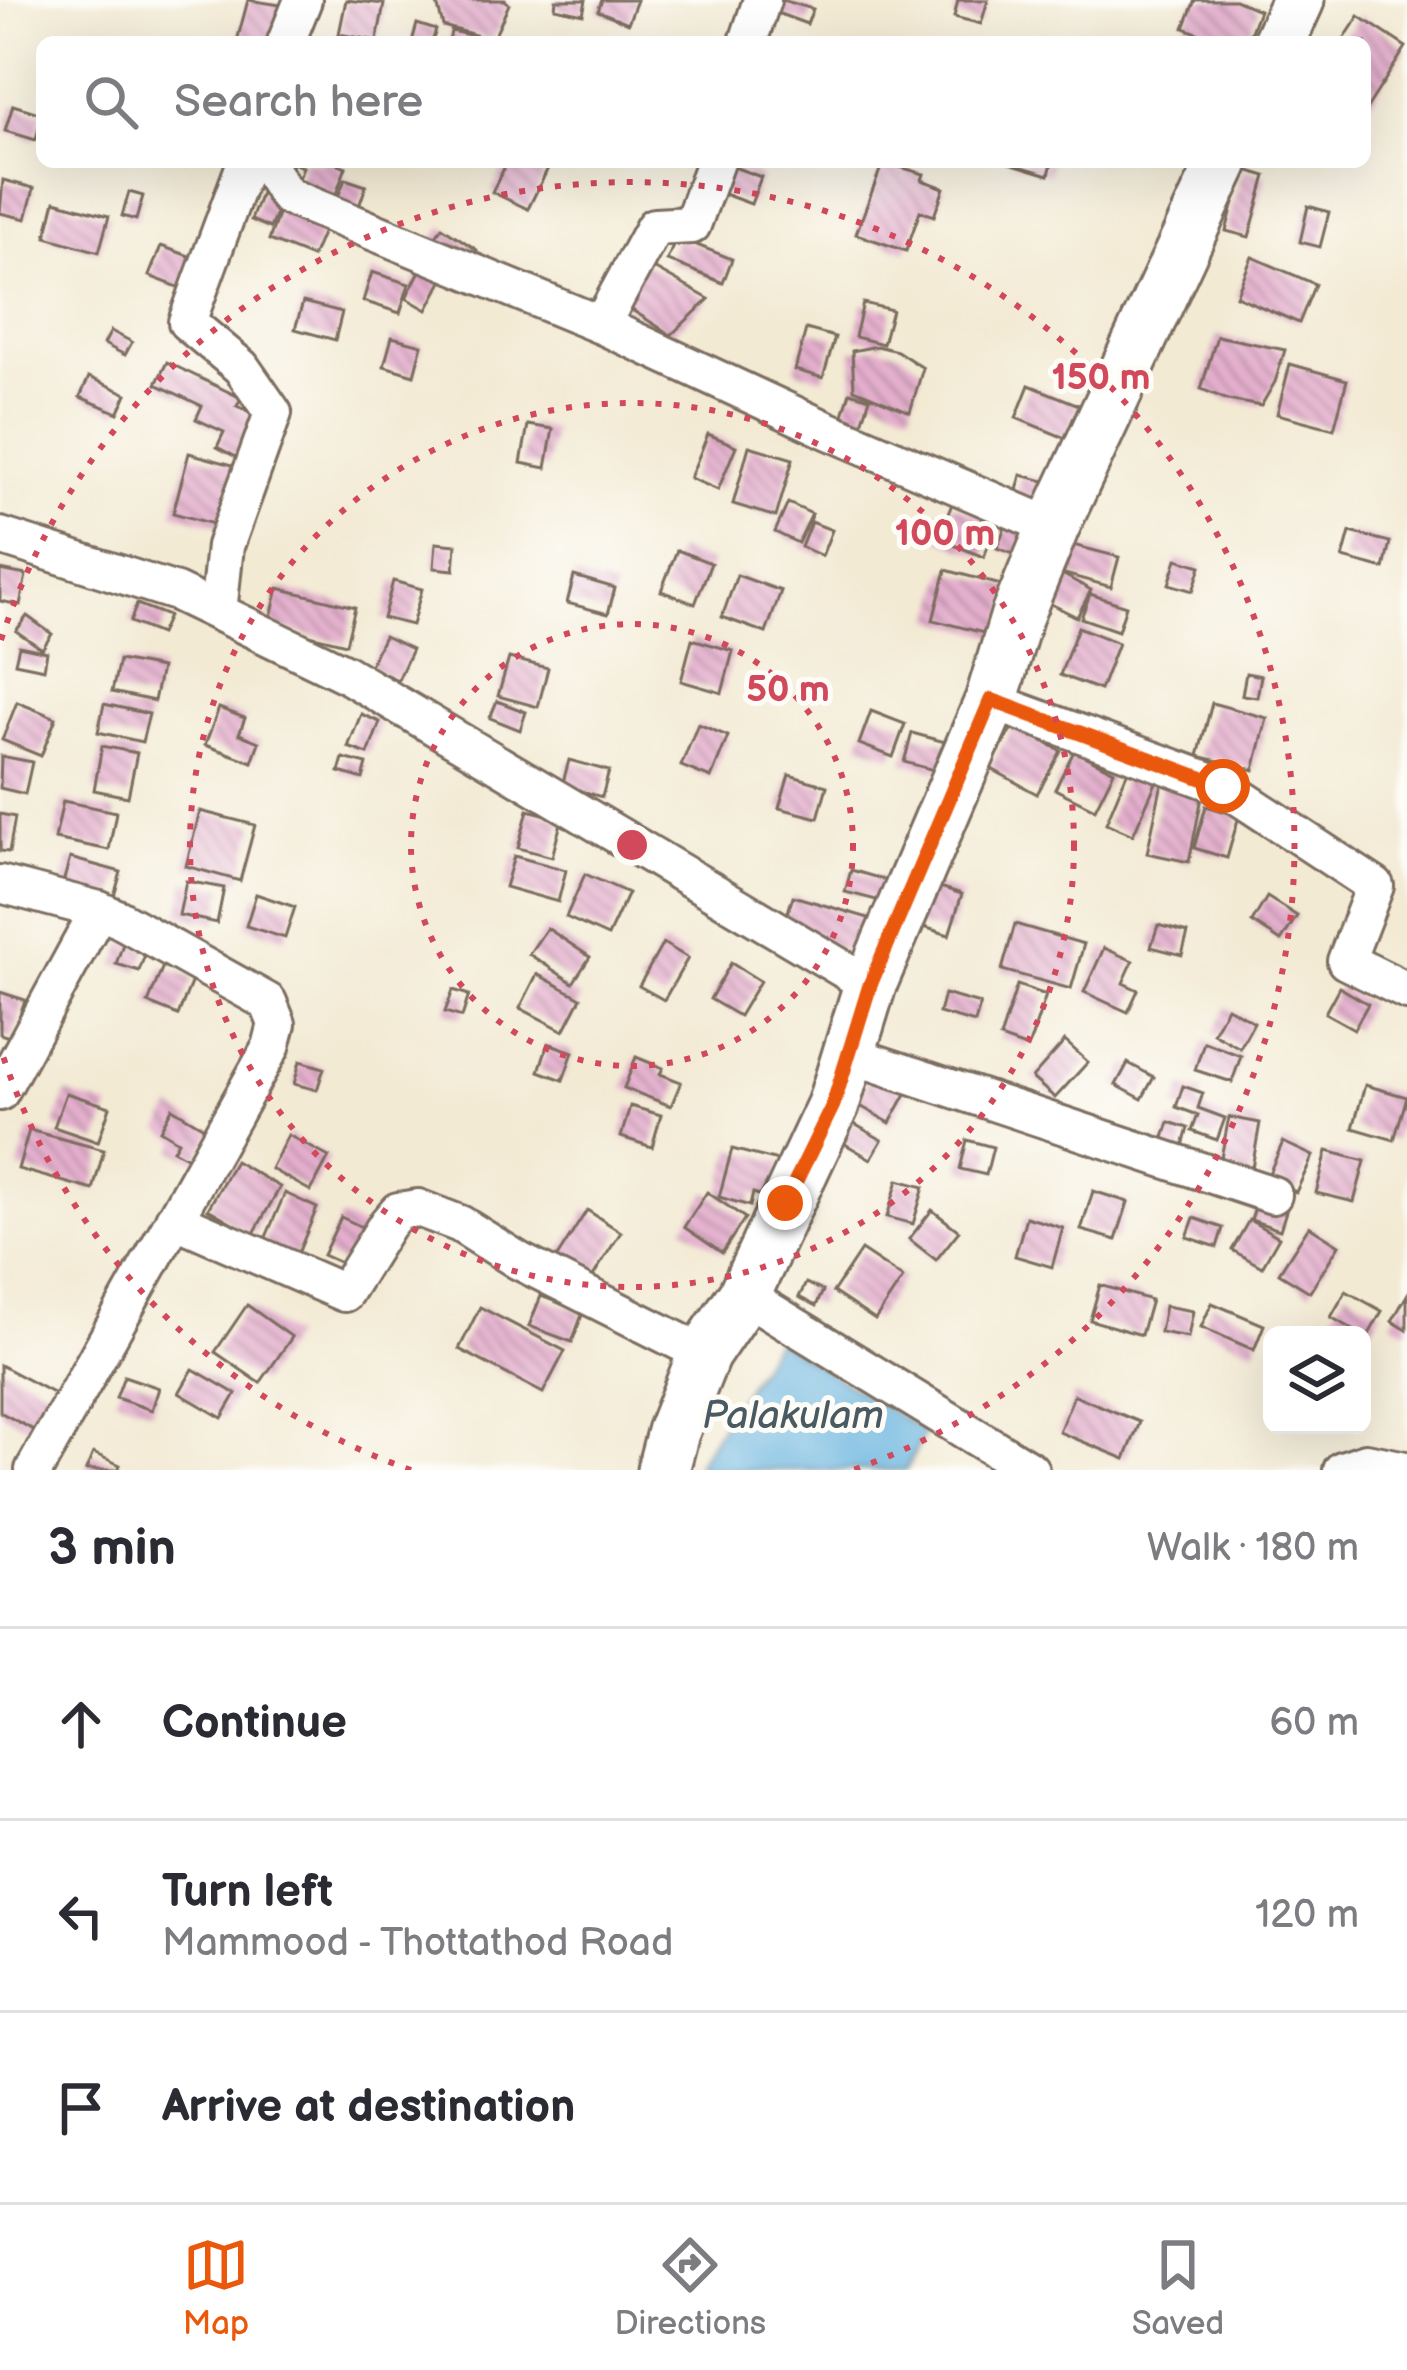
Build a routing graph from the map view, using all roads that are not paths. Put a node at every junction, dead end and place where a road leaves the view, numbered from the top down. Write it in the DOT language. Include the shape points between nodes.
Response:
graph roads {
  1 [pos="303,0"];
  2 [pos="762,0"];
  3 [pos="1298,0"];
  4 [pos="288,36"];
  5 [pos="750,36"];
  6 [pos="1282,36"];
  7 [pos="243,168"];
  8 [pos="269,168"];
  9 [pos="713,168"];
  10 [pos="1219,168"];
  11 [pos="602,325"];
  12 [pos="1053,527"];
  13 [pos="0,536"];
  14 [pos="218,612"];
  15 [pos="991,700"];
  16 [pos="0,884"];
  17 [pos="99,910"];
  18 [pos="870,985"];
  19 [pos="1407,992"];
  20 [pos="848,1054"];
  21 [pos="0,1092"];
  22 [pos="1273,1195"];
  23 [pos="174,1220"];
  24 [pos="743,1295"];
  25 [pos="704,1354"];
  26 [pos="34,1470"];
  27 [pos="662,1470"];
  28 [pos="1030,1470"];
  29 [pos="1342,1470"];
  30 [pos="1405,1470"];
  1 -- 4 [label="street"];
  2 -- 5 [label="street"];
  3 -- 6 [label="street"];
  7 -- 14 [label="street" via="188,322 241,367 273,413 225,546"];
  8 -- 11 [label="street" via="287,196"];
  9 -- 11 [label="street" via="692,225 654,227"];
  10 -- 12 [label="street"];
  11 -- 12 [label="street"];
  12 -- 15 [label="street"];
  13 -- 14 [label="street"];
  14 -- 18 [label="street" via="346,674"];
  15 -- 18 [label="street"];
  15 -- 19 [label="street" via="1223,786 1375,886 1346,961"];
  16 -- 17 [label="street"];
  17 -- 21 [label="street"];
  17 -- 23 [label="street" via="268,1001 277,1024"];
  18 -- 20 [label="street"];
  20 -- 22 [label="street"];
  20 -- 24 [label="street" via="833,1105"];
  23 -- 25 [label="street" via="344,1293 398,1211 418,1208"];
  23 -- 26 [label="street"];
  24 -- 25 [label="street"];
  24 -- 28 [label="street"];
  25 -- 27 [label="street"];
  29 -- 30 [label="street" via="1366,1462"];
}
